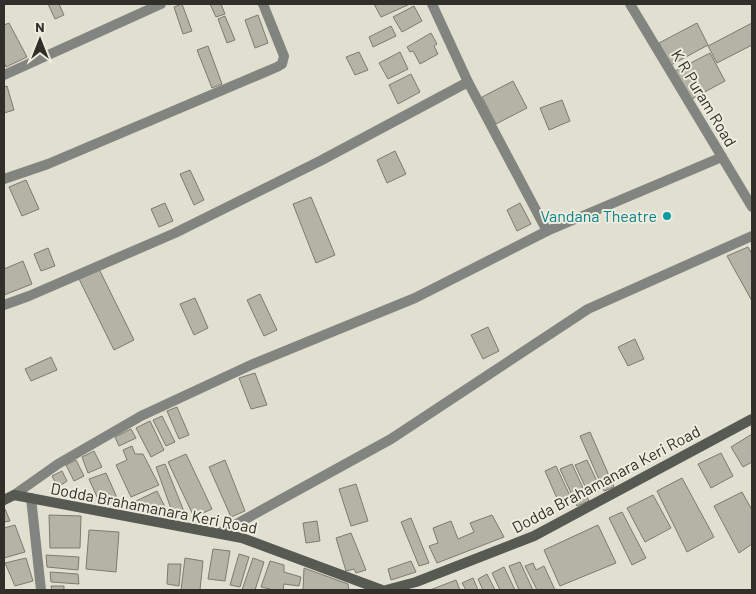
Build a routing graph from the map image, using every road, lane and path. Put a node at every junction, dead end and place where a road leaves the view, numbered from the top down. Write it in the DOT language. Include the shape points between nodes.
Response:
graph roads {
  1 [pos="161,4"];
  2 [pos="263,4"];
  3 [pos="432,4"];
  4 [pos="630,4"];
  5 [pos="4,75"];
  6 [pos="468,82"];
  7 [pos="722,157"];
  8 [pos="4,179"];
  9 [pos="752,207"];
  10 [pos="547,231"];
  11 [pos="752,236"];
  12 [pos="4,305"];
  13 [pos="752,419"];
  14 [pos="14,496"];
  15 [pos="31,498"];
  16 [pos="4,500"];
  17 [pos="220,533"];
  18 [pos="357,586"];
  19 [pos="41,590"];
  20 [pos="382,590"];
  21 [pos="386,590"];
  1 -- 5 [label="street"];
  2 -- 8 [label="street" via="284,56 278,67 48,164"];
  3 -- 6 [label="street"];
  4 -- 7 [label="street, K R Puram Road"];
  6 -- 10 [label="street"];
  6 -- 12 [label="street" via="174,234"];
  7 -- 9 [label="street, K R Puram Road"];
  7 -- 10 [label="street"];
  10 -- 14 [label="street" via="415,298 253,364 141,416 58,464"];
  11 -- 17 [label="street" via="588,309 392,439"];
  13 -- 21 [label="street, Dodda Brahamanara Keri Road" via="534,536 416,582"];
  14 -- 15 [label="street, Dodda Brahamanara Keri Road"];
  14 -- 16 [label="street, Dodda Brahamanara Keri Road"];
  15 -- 17 [label="street, Dodda Brahamanara Keri Road"];
  15 -- 19 [label="street"];
  17 -- 18 [label="street, Dodda Brahamanara Keri Road" via="242,538"];
  18 -- 20 [label="street, Dodda Brahamanara Keri Road"];
}
